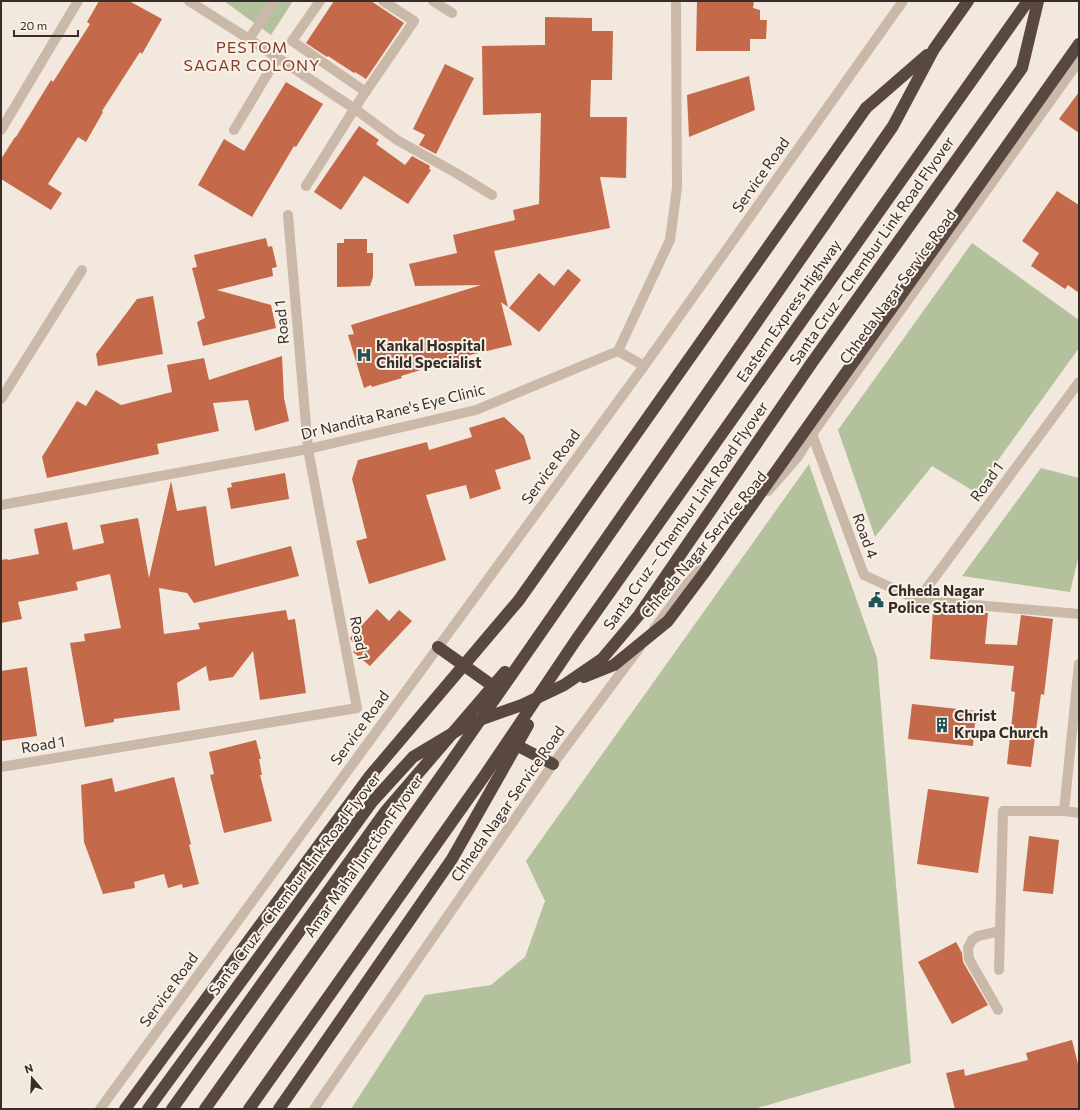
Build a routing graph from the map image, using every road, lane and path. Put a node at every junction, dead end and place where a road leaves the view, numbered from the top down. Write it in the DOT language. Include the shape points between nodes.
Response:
graph roads {
  1 [pos="78,1"];
  2 [pos="189,1"];
  3 [pos="275,1"];
  4 [pos="320,1"];
  5 [pos="383,1"];
  6 [pos="433,1"];
  7 [pos="676,1"];
  8 [pos="903,1"];
  9 [pos="968,1"];
  10 [pos="1028,1"];
  11 [pos="1038,1"];
  12 [pos="452,12"];
  13 [pos="249,39"];
  14 [pos="1079,44"];
  15 [pos="934,49"];
  16 [pos="277,58"];
  17 [pos="1079,61"];
  18 [pos="366,92"];
  19 [pos="355,109"];
  20 [pos="1,130"];
  21 [pos="234,130"];
  22 [pos="306,186"];
  23 [pos="492,195"];
  24 [pos="288,215"];
  25 [pos="82,270"];
  26 [pos="618,351"];
  27 [pos="644,366"];
  28 [pos="1079,382"];
  29 [pos="1075,392"];
  30 [pos="1,399"];
  31 [pos="812,434"];
  32 [pos="308,449"];
  33 [pos="1,505"];
  34 [pos="918,600"];
  35 [pos="1079,614"];
  36 [pos="548,621"];
  37 [pos="576,640"];
  38 [pos="438,647"];
  39 [pos="1079,664"];
  40 [pos="564,685"];
  41 [pos="493,686"];
  42 [pos="516,745"];
  43 [pos="553,764"];
  44 [pos="1,767"];
  45 [pos="1064,811"];
  46 [pos="1079,813"];
  47 [pos="1000,931"];
  48 [pos="999,970"];
  49 [pos="998,1010"];
  50 [pos="100,1109"];
  51 [pos="125,1109"];
  52 [pos="148,1109"];
  53 [pos="172,1109"];
  54 [pos="205,1109"];
  55 [pos="249,1109"];
  56 [pos="279,1109"];
  57 [pos="314,1109"];
  1 -- 20 [label="street"];
  2 -- 13 [label="street"];
  3 -- 13 [label="street"];
  4 -- 18 [label="street" via="292,41"];
  5 -- 18 [label="street" via="414,21"];
  6 -- 12 [label="street"];
  7 -- 26 [label="street" via="677,188 670,240"];
  8 -- 27 [label="street, Service Road"];
  9 -- 15 [label="highway, Eastern Express Highway"];
  10 -- 37 [label="highway, Eastern Express Highway"];
  11 -- 40 [label="highway, Santa Cruz – Chembur Link Road Flyover, bridge" via="1022,68 811,364 638,616 602,659"];
  13 -- 16 [label="street"];
  14 -- 40 [label="highway, bridge" via="704,573 668,620 614,665"];
  15 -- 36 [label="highway, Eastern Express Highway" via="893,126"];
  15 -- 51 [label="highway, Santa Cruz – Chembur Link Road Flyover, bridge" via="866,108 519,600 369,777"];
  16 -- 19 [label="street"];
  16 -- 21 [label="street"];
  17 -- 31 [label="street, Chheda Nagar Service Road"];
  18 -- 19 [label="street"];
  19 -- 22 [label="street"];
  19 -- 23 [label="street" via="397,140"];
  24 -- 32 [label="street, Road 1"];
  25 -- 30 [label="street"];
  26 -- 27 [label="street"];
  26 -- 32 [label="street, Dr Nandita Rane's Eye Clinic" via="476,410"];
  27 -- 38 [label="street, Service Road"];
  28 -- 29 [label="street, Road 1"];
  29 -- 34 [label="street, Road 1"];
  31 -- 34 [label="street, Road 4" via="864,575"];
  31 -- 43 [label="street, Chheda Nagar Service Road" via="797,458 687,584"];
  32 -- 33 [label="street, Dr Nandita Rane's Eye Clinic"];
  32 -- 44 [label="street, Road 1" via="357,708"];
  34 -- 35 [label="street, Road 4"];
  36 -- 41 [label="highway"];
  36 -- 54 [label="highway, Amar Mahal Junction Flyover"];
  37 -- 42 [label="highway"];
  37 -- 55 [label="highway" via="485,776"];
  38 -- 41 [label="highway"];
  38 -- 50 [label="street, Service Road"];
  39 -- 45 [label="street"];
  40 -- 52 [label="highway, Santa Cruz – Chembur Link Road Flyover, bridge" via="468,724 413,757 372,802"];
  41 -- 53 [label="highway" via="385,812"];
  42 -- 43 [label="highway"];
  42 -- 56 [label="highway" via="452,859"];
  43 -- 57 [label="street, Chheda Nagar Service Road"];
  45 -- 46 [label="street"];
  45 -- 47 [label="street" via="1003,811"];
  47 -- 48 [label="street"];
  47 -- 49 [label="street" via="978,936 972,940 968,948 970,959"];
}
